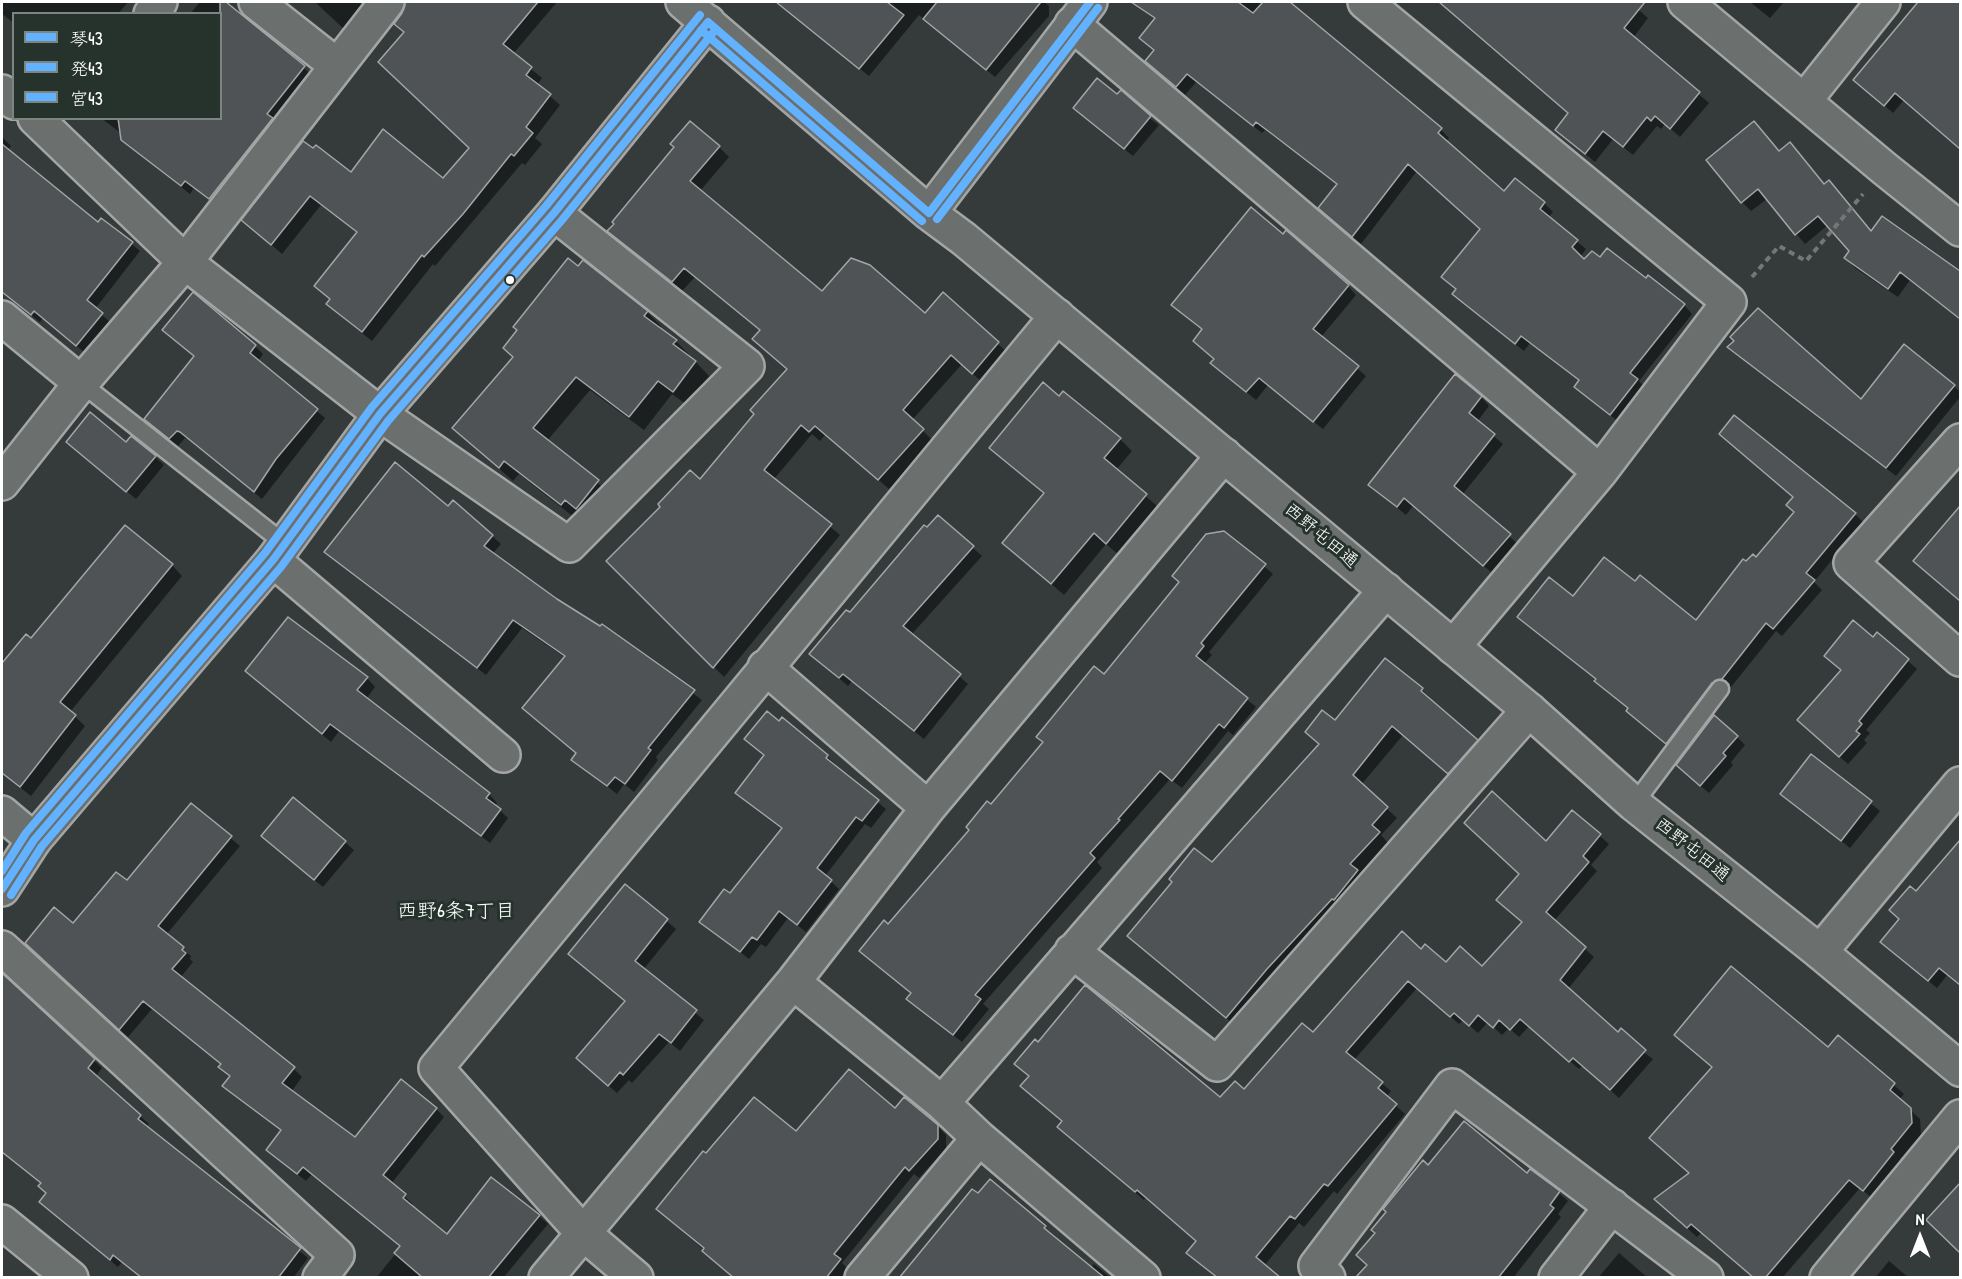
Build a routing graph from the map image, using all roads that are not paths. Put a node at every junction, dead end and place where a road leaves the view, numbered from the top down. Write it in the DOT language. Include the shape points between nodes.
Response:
graph roads {
  1 [pos="256,2"];
  2 [pos="387,2"];
  3 [pos="683,2"];
  4 [pos="1365,2"];
  5 [pos="1685,2"];
  6 [pos="1884,2"];
  7 [pos="1083,8"];
  8 [pos="708,22"];
  9 [pos="336,65"];
  10 [pos="1804,100"];
  11 [pos="52,124"];
  12 [pos="554,213"];
  13 [pos="929,213"];
  14 [pos="1959,225"];
  15 [pos="185,262"];
  16 [pos="1057,316"];
  17 [pos="2,318"];
  18 [pos="81,383"];
  19 [pos="380,414"];
  20 [pos="1960,441"];
  21 [pos="1224,455"];
  22 [pos="1600,472"];
  23 [pos="2,483"];
  24 [pos="279,552"];
  25 [pos="1386,590"];
  26 [pos="1453,647"];
  27 [pos="1960,658"];
  28 [pos="765,667"];
  29 [pos="1720,689"];
  30 [pos="1529,710"];
  31 [pos="503,755"];
  32 [pos="1960,784"];
  33 [pos="1634,804"];
  34 [pos="928,808"];
  35 [pos="2,813"];
  36 [pos="34,840"];
  37 [pos="2,889"];
  38 [pos="2,948"];
  39 [pos="1072,951"];
  40 [pos="1820,952"];
  41 [pos="793,982"];
  42 [pos="1960,1069"];
  43 [pos="942,1103"];
  44 [pos="1960,1117"];
  45 [pos="979,1138"];
  46 [pos="1612,1206"];
  47 [pos="2,1222"];
  48 [pos="582,1232"];
  49 [pos="71,1278"];
  50 [pos="320,1278"];
  51 [pos="546,1278"];
  52 [pos="636,1278"];
  53 [pos="862,1278"];
  54 [pos="1143,1278"];
  55 [pos="1328,1278"];
  56 [pos="1556,1278"];
  57 [pos="1706,1278"];
  58 [pos="1827,1278"];
  1 -- 9 [label="street"];
  2 -- 9 [label="street"];
  3 -- 8 [label="street, 西野屯田通"];
  4 -- 22 [label="street" via="1729,302"];
  5 -- 10 [label="street"];
  6 -- 10 [label="street"];
  7 -- 13 [label="street"];
  7 -- 22 [label="street"];
  8 -- 12 [label="street"];
  8 -- 13 [label="street, 西野屯田通"];
  9 -- 15 [label="street"];
  10 -- 14 [label="street"];
  11 -- 15 [label="street"];
  12 -- 19 [label="street"];
  12 -- 19 [label="street" via="747,366 569,545"];
  13 -- 16 [label="street, 西野屯田通"];
  15 -- 18 [label="street"];
  15 -- 19 [label="street"];
  16 -- 21 [label="street, 西野屯田通"];
  16 -- 28 [label="street"];
  17 -- 18 [label="street"];
  18 -- 23 [label="street"];
  18 -- 24 [label="lane"];
  19 -- 24 [label="street"];
  20 -- 27 [label="street" via="1851,563"];
  21 -- 25 [label="street, 西野屯田通"];
  21 -- 34 [label="street"];
  22 -- 26 [label="street"];
  24 -- 31 [label="street"];
  24 -- 36 [label="street"];
  25 -- 26 [label="street, 西野屯田通"];
  25 -- 39 [label="street"];
  26 -- 30 [label="street, 西野屯田通"];
  28 -- 34 [label="street"];
  28 -- 48 [label="street" via="436,1068"];
  29 -- 33 [label="lane"];
  30 -- 33 [label="street, 西野屯田通"];
  30 -- 39 [label="street" via="1217,1064"];
  32 -- 40 [label="street"];
  33 -- 40 [label="street, 西野屯田通"];
  34 -- 41 [label="street"];
  35 -- 36 [label="street"];
  36 -- 37 [label="street"];
  38 -- 50 [label="street" via="337,1255"];
  39 -- 43 [label="street"];
  40 -- 42 [label="street, 西野屯田通"];
  41 -- 43 [label="street"];
  41 -- 48 [label="street"];
  43 -- 45 [label="street"];
  44 -- 58 [label="street"];
  45 -- 53 [label="street"];
  45 -- 54 [label="street"];
  46 -- 55 [label="street" via="1452,1086 1316,1266"];
  46 -- 56 [label="street"];
  46 -- 57 [label="street"];
  47 -- 49 [label="street"];
  48 -- 51 [label="street"];
  48 -- 52 [label="street"];
}
